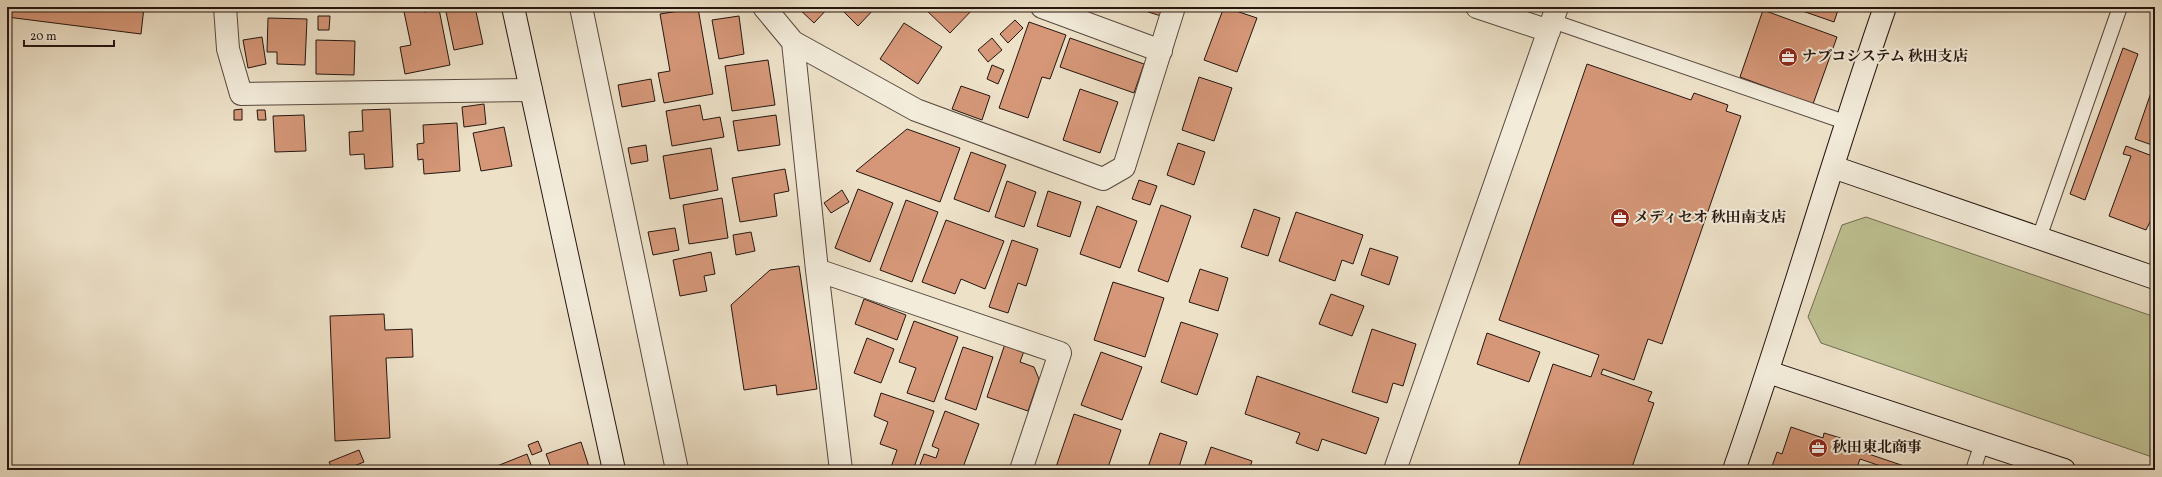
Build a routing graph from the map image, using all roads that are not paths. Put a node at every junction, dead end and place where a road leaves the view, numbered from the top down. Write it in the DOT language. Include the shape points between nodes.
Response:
graph roads {
  1 [pos="225,7"];
  2 [pos="513,7"];
  3 [pos="581,7"];
  4 [pos="764,7"];
  5 [pos="1042,7"];
  6 [pos="1174,7"];
  7 [pos="1477,7"];
  8 [pos="1885,7"];
  9 [pos="2120,7"];
  10 [pos="1553,20"];
  11 [pos="793,42"];
  12 [pos="1160,51"];
  13 [pos="531,90"];
  14 [pos="1845,122"];
  15 [pos="1832,167"];
  16 [pos="2039,238"];
  17 [pos="817,270"];
  18 [pos="2155,278"];
  19 [pos="1768,372"];
  20 [pos="1982,443"];
  21 [pos="614,470"];
  22 [pos="677,470"];
  23 [pos="841,470"];
  24 [pos="1021,470"];
  25 [pos="1395,470"];
  26 [pos="1734,470"];
  27 [pos="1973,470"];
  28 [pos="2064,470"];
  1 -- 13 [label="street" via="228,50 241,94"];
  2 -- 13 [label="street"];
  3 -- 22 [label="street"];
  4 -- 11 [label="street"];
  5 -- 12 [label="street"];
  6 -- 12 [label="street"];
  7 -- 10 [label="street"];
  8 -- 14 [label="street"];
  9 -- 16 [label="lane"];
  10 -- 14 [label="lane"];
  10 -- 25 [label="street"];
  11 -- 12 [label="street" via="916,110 1103,179 1124,167"];
  11 -- 17 [label="street"];
  13 -- 21 [label="street"];
  14 -- 15 [label="street"];
  15 -- 16 [label="street"];
  15 -- 19 [label="street"];
  16 -- 18 [label="street"];
  17 -- 23 [label="street"];
  17 -- 24 [label="street" via="1060,353"];
  19 -- 20 [label="street"];
  19 -- 26 [label="street"];
  20 -- 27 [label="lane"];
  20 -- 28 [label="street"];
}
